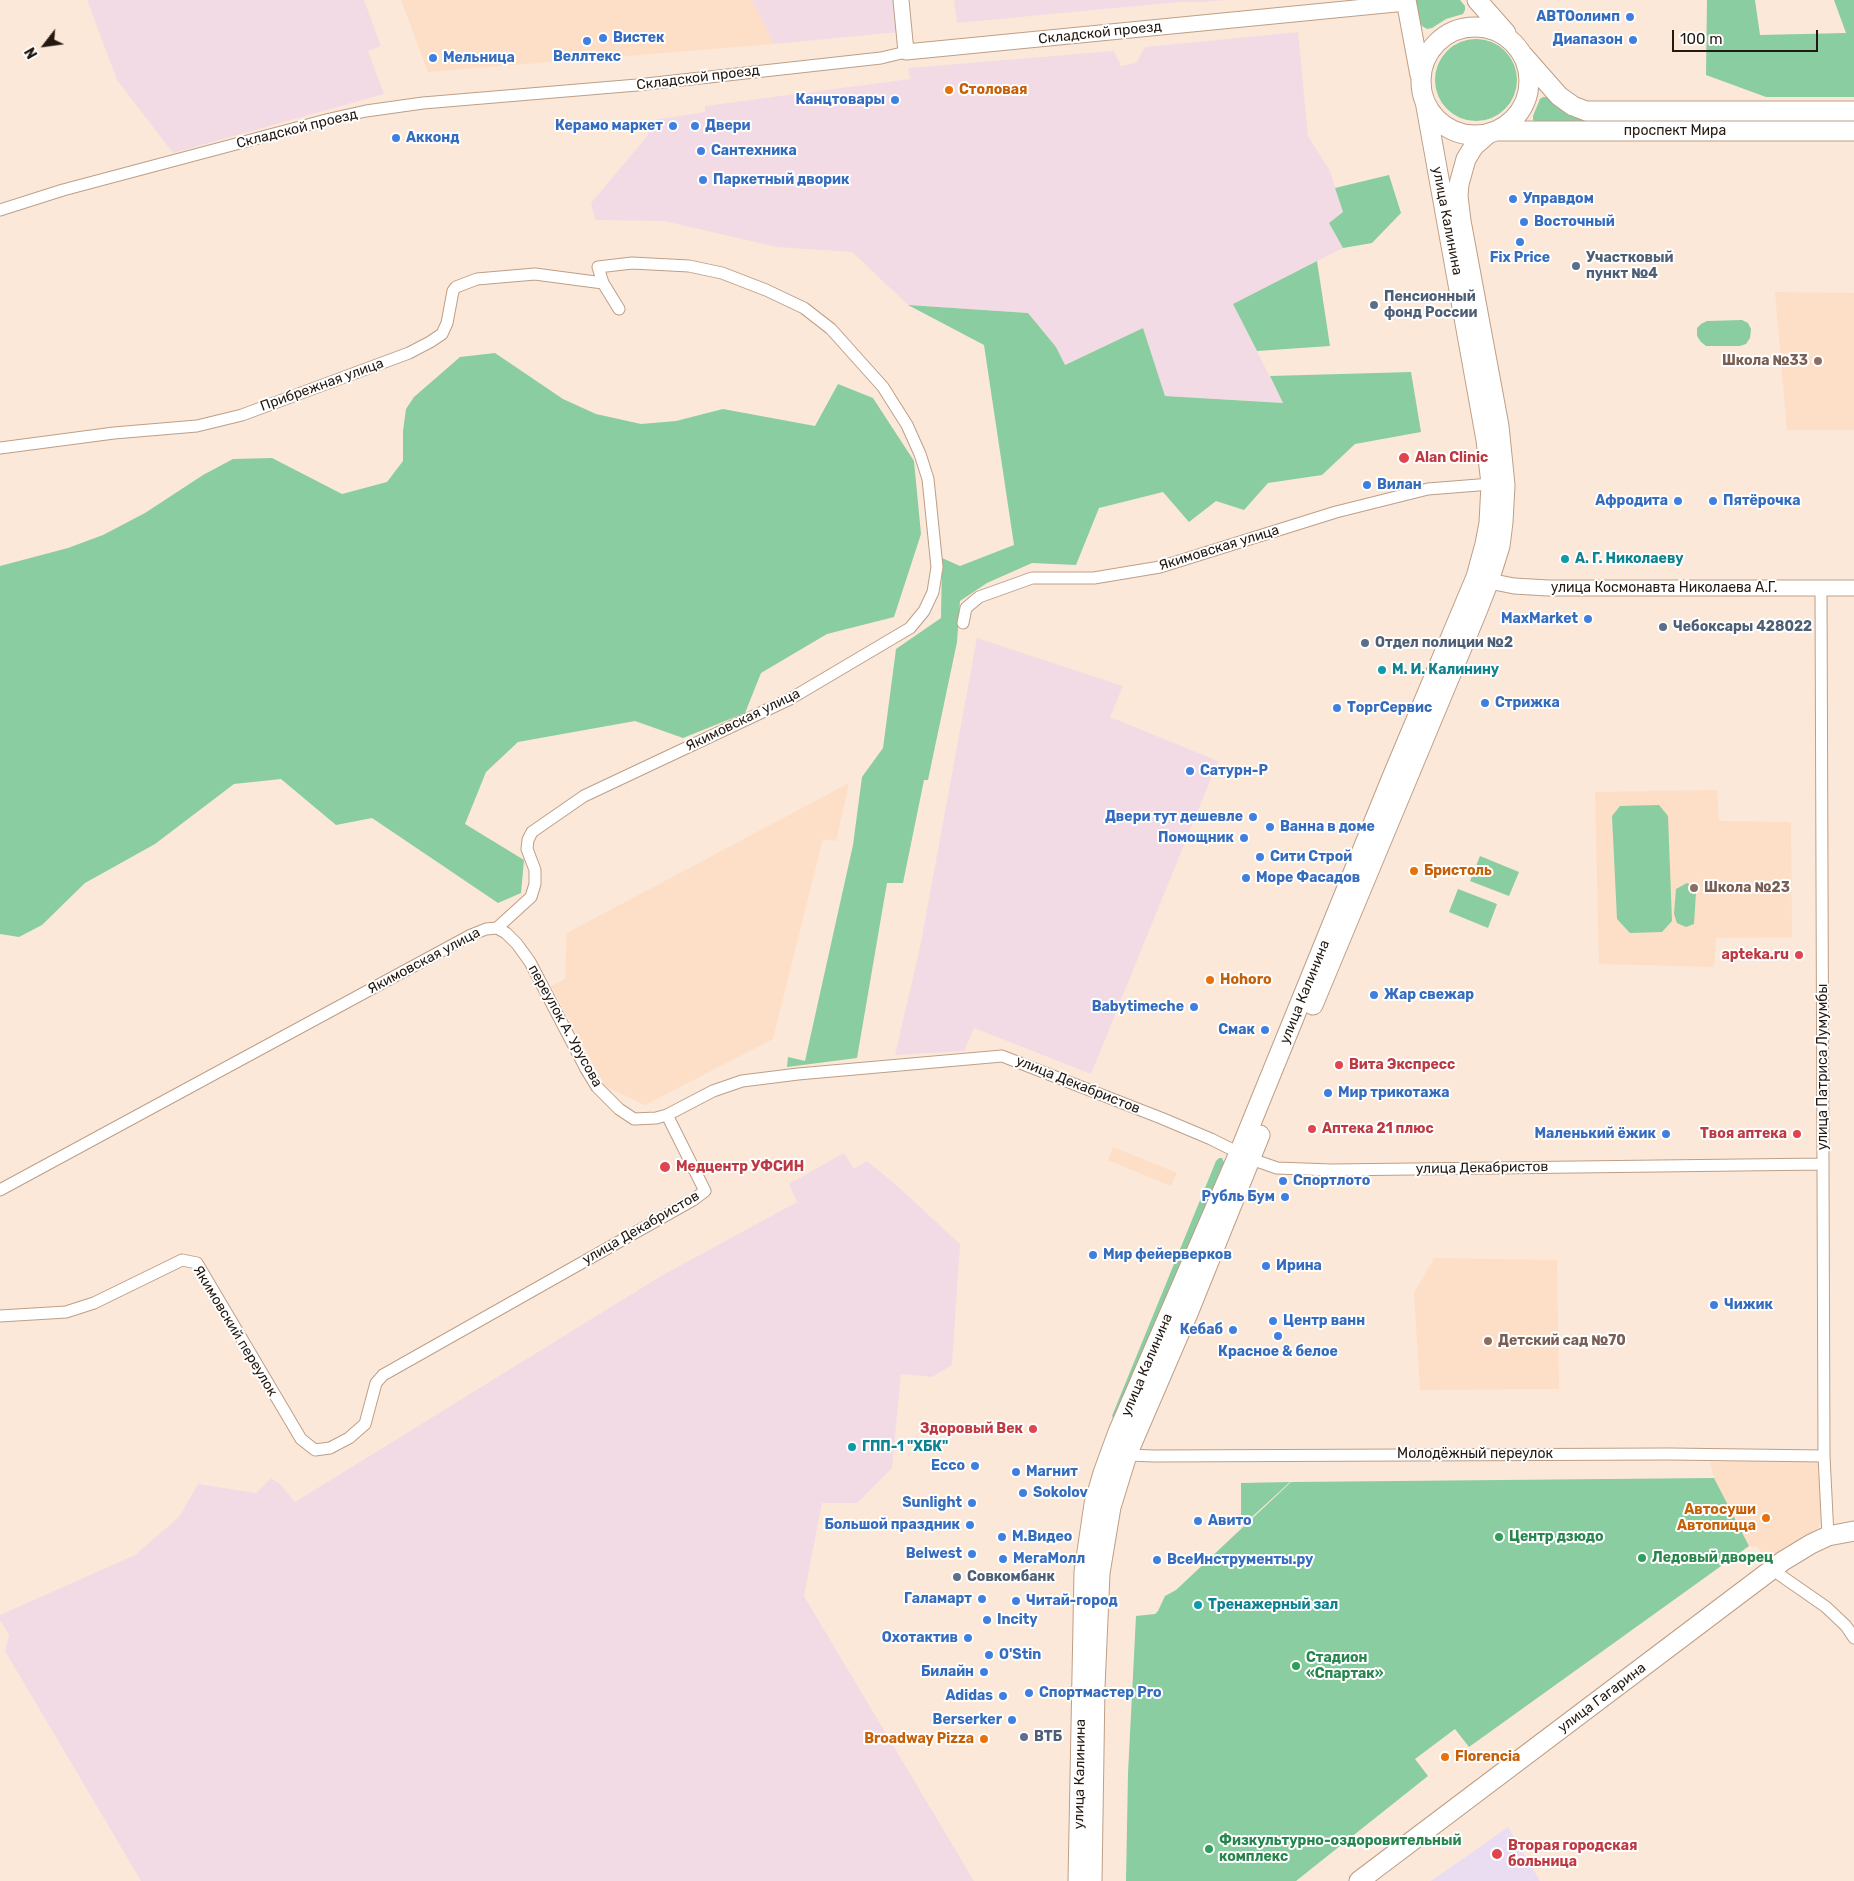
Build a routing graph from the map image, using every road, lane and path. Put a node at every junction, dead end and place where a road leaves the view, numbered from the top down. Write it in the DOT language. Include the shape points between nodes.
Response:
graph roads {
  1 [pos="901,0"];
  2 [pos="1478,0"];
  3 [pos="1406,1"];
  4 [pos="1518,48"];
  5 [pos="906,52"];
  6 [pos="1421,81"];
  7 [pos="1425,101"];
  8 [pos="1854,111"];
  9 [pos="1854,131"];
  10 [pos="1492,132"];
  11 [pos="0,210"];
  12 [pos="604,283"];
  13 [pos="619,309"];
  14 [pos="0,448"];
  15 [pos="1490,484"];
  16 [pos="1483,579"];
  17 [pos="1854,588"];
  18 [pos="1822,589"];
  19 [pos="962,623"];
  20 [pos="497,928"];
  21 [pos="667,1115"];
  22 [pos="1245,1156"];
  23 [pos="1823,1164"];
  24 [pos="0,1190"];
  25 [pos="0,1316"];
  26 [pos="383,1374"];
  27 [pos="1127,1455"];
  28 [pos="1824,1456"];
  29 [pos="1854,1531"];
  30 [pos="1854,1540"];
  31 [pos="1829,1541"];
  32 [pos="1780,1575"];
  33 [pos="1854,1638"];
  34 [pos="1634,1679"];
  35 [pos="1440,1826"];
  36 [pos="1078,1881"];
  37 [pos="1092,1881"];
  38 [pos="1359,1881"];
  39 [pos="1374,1881"];
  1 -- 5 [label="street"];
  2 -- 4 [label="main road"];
  3 -- 5 [label="street, Складской проезд"];
  3 -- 6 [label="main road"];
  4 -- 6 [label="main road" via="1502,33 1489,28 1468,27 1454,31 1432,48 1425,60"];
  4 -- 8 [label="main road, проспект Мира" via="1560,96 1586,111"];
  4 -- 10 [label="main road" via="1529,76 1526,99 1514,118"];
  5 -- 11 [label="street, Складской проезд" via="881,58 637,85 423,103 366,111 63,190"];
  6 -- 7 [label="main road"];
  7 -- 10 [label="main road" via="1436,117 1450,128 1465,134"];
  7 -- 15 [label="main road, улица Калинина" via="1486,440"];
  9 -- 10 [label="main road, проспект Мира"];
  10 -- 16 [label="main road, улица Калинина" via="1477,143 1466,160 1458,196 1499,426 1505,485 1500,546"];
  12 -- 13 [label="street"];
  12 -- 14 [label="street, Прибрежная улица" via="535,274 477,279 453,291 447,323 442,334 430,342 242,415 197,426"];
  12 -- 20 [label="street, Якимовская улица" via="598,267 632,263 689,266 722,273 766,290 804,308 831,329 883,386 920,454 928,479 936,543 933,592 924,612 910,628 790,699 584,796 532,832 527,848 535,870 531,897"];
  15 -- 16 [label="main road, улица Калинина"];
  15 -- 19 [label="street, Якимовская улица" via="1428,489 1336,512 1160,567 1094,578 1032,578 980,597 966,608"];
  16 -- 18 [label="street, улица Космонавта Николаева А.Г." via="1514,586 1548,588"];
  16 -- 22 [label="main road, улица Калинина"];
  17 -- 18 [label="street, улица Космонавта Николаева А.Г."];
  18 -- 23 [label="street, улица Патриса Лумумбы"];
  20 -- 21 [label="street, переулок А. Урусова" via="517,944 530,962 586,1069 606,1097 634,1119"];
  20 -- 24 [label="street, Якимовская улица" via="471,935"];
  21 -- 22 [label="street, улица Декабристов" via="730,1084 759,1078 1002,1056 1211,1139"];
  21 -- 26 [label="street, улица Декабристов" via="705,1191"];
  22 -- 23 [label="street, улица Декабристов" via="1276,1168 1331,1170"];
  22 -- 27 [label="main road, улица Калинина"];
  22 -- 36 [label="main road, улица Калинина" via="1118,1432 1094,1504 1084,1572"];
  23 -- 28 [label="street, улица Патриса Лумумбы"];
  25 -- 26 [label="street, Якимовский переулок" via="66,1312 94,1303 182,1260 197,1263 293,1427 301,1439 315,1450 330,1448 358,1432 365,1424 376,1383"];
  27 -- 28 [label="street, Молодёжный переулок"];
  27 -- 37 [label="main road, улица Калинина" via="1111,1507 1100,1573"];
  28 -- 31 [label="street, улица Патриса Лумумбы"];
  29 -- 31 [label="main road, улица Гагарина"];
  30 -- 31 [label="main road, улица Гагарина"];
  31 -- 32 [label="main road, улица Гагарина"];
  31 -- 34 [label="main road, улица Гагарина" via="1811,1544 1783,1562"];
  32 -- 33 [label="street" via="1826,1607"];
  32 -- 34 [label="main road, улица Гагарина"];
  34 -- 35 [label="main road, улица Гагарина"];
  35 -- 38 [label="main road, улица Гагарина"];
  35 -- 39 [label="main road, улица Гагарина"];
}
